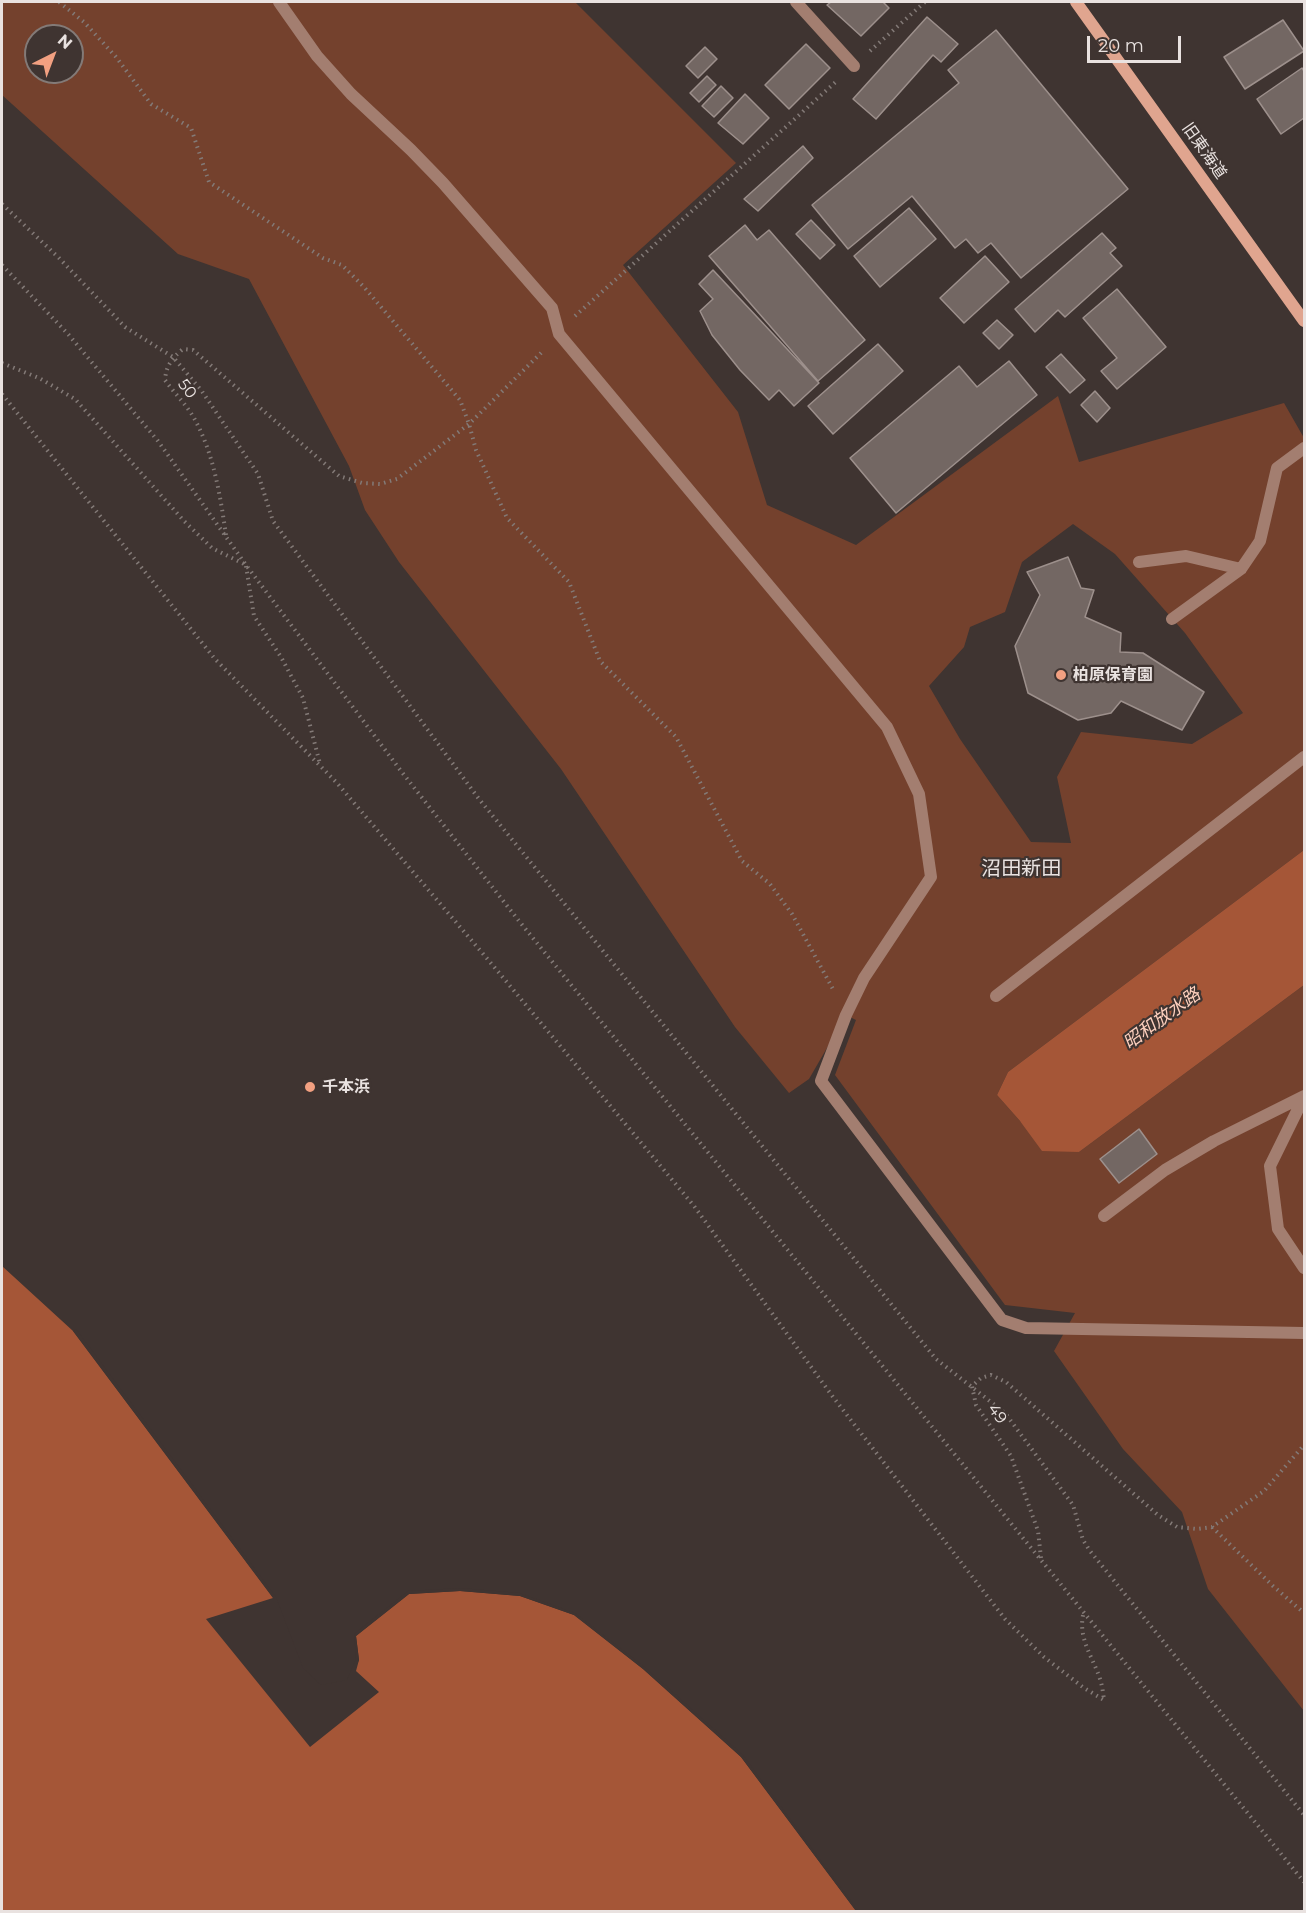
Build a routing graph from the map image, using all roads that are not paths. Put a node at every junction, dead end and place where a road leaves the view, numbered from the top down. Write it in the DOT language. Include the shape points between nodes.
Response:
graph roads {
  1 [pos="279,2"];
  2 [pos="796,2"];
  3 [pos="1076,2"];
  4 [pos="854,66"];
  5 [pos="1305,321"];
  6 [pos="1305,448"];
  7 [pos="1139,562"];
  8 [pos="1241,569"];
  9 [pos="1172,619"];
  10 [pos="1305,757"];
  11 [pos="996,996"];
  12 [pos="1305,1097"];
  13 [pos="1104,1216"];
  14 [pos="1305,1268"];
  15 [pos="1305,1333"];
  1 -- 15 [label="street" via="337,79 443,183 552,308 559,334 887,727 919,794 932,877 864,978 821,1081 1002,1320 1026,1328"];
  2 -- 4 [label="street"];
  3 -- 5 [label="main road, 旧東海道"];
  6 -- 8 [label="street" via="1277,468 1260,541"];
  7 -- 8 [label="street" via="1186,556"];
  8 -- 9 [label="street"];
  10 -- 11 [label="street"];
  12 -- 13 [label="street" via="1175,1164"];
  12 -- 14 [label="street" via="1270,1166 1278,1229"];
}
